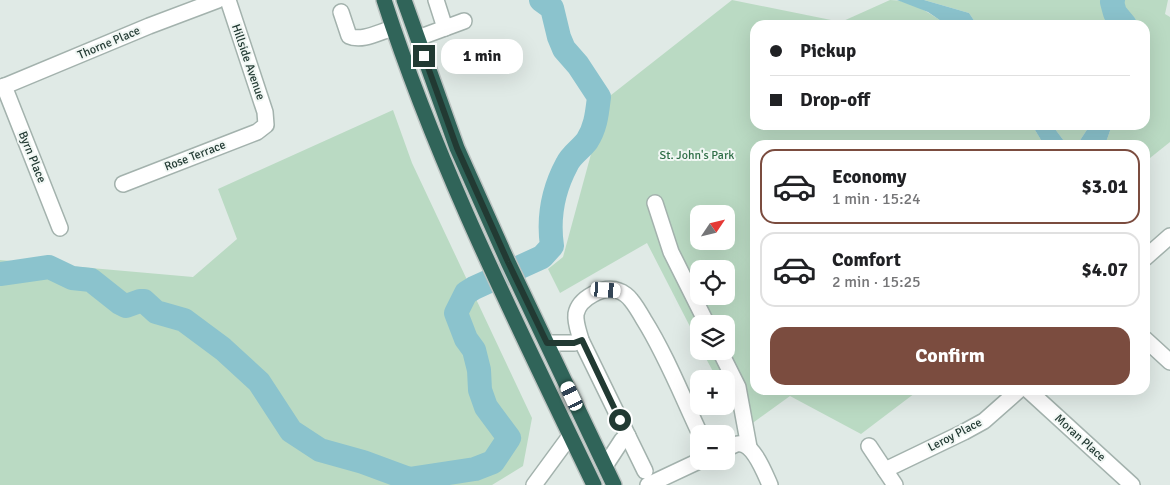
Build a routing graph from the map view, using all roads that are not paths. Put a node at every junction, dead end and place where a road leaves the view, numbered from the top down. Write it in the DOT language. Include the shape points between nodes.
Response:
graph roads {
  1 [pos="218,0"];
  2 [pos="228,0"];
  3 [pos="384,0"];
  4 [pos="404,0"];
  5 [pos="438,1"];
  6 [pos="341,12"];
  7 [pos="464,21"];
  8 [pos="393,28"];
  9 [pos="445,28"];
  10 [pos="418,38"];
  11 [pos="2,87"];
  12 [pos="266,125"];
  13 [pos="123,184"];
  14 [pos="655,203"];
  15 [pos="60,228"];
  16 [pos="1170,236"];
  17 [pos="1150,254"];
  18 [pos="702,315"];
  19 [pos="582,340"];
  20 [pos="547,343"];
  21 [pos="1150,344"];
  22 [pos="724,360"];
  23 [pos="1170,362"];
  24 [pos="1013,395"];
  25 [pos="1033,395"];
  26 [pos="696,425"];
  27 [pos="570,436"];
  28 [pos="628,436"];
  29 [pos="735,445"];
  30 [pos="869,446"];
  31 [pos="749,447"];
  32 [pos="690,464"];
  33 [pos="605,466"];
  34 [pos="885,470"];
  35 [pos="647,478"];
  36 [pos="539,481"];
  37 [pos="591,483"];
  38 [pos="614,485"];
  39 [pos="770,485"];
  40 [pos="894,485"];
  41 [pos="1132,485"];
  1 -- 11 [label="street, Thorne Place"];
  2 -- 12 [label="street, Hillside Avenue" via="265,112"];
  3 -- 8 [label="highway"];
  4 -- 10 [label="highway"];
  5 -- 9 [label="street"];
  6 -- 8 [label="street" via="349,36 354,38"];
  7 -- 9 [label="street"];
  8 -- 27 [label="highway" via="448,174"];
  9 -- 10 [label="street"];
  10 -- 20 [label="highway" via="457,148"];
  11 -- 15 [label="street, Byrn Place"];
  12 -- 13 [label="street, Rose Terrace" via="257,132"];
  14 -- 18 [label="street" via="671,252"];
  16 -- 17 [label="street"];
  19 -- 20 [label="street"];
  19 -- 26 [label="street" via="576,324 580,305 595,293 619,291 631,300 655,338"];
  19 -- 28 [label="street"];
  20 -- 33 [label="highway"];
  21 -- 23 [label="street"];
  22 -- 31 [label="street" via="738,387"];
  24 -- 34 [label="street, Leroy Place" via="984,421"];
  25 -- 41 [label="street, Moran Place"];
  27 -- 36 [label="street"];
  27 -- 37 [label="highway"];
  28 -- 33 [label="street"];
  28 -- 35 [label="street"];
  29 -- 31 [label="street"];
  30 -- 34 [label="street"];
  31 -- 39 [label="street"];
  32 -- 35 [label="street"];
  33 -- 38 [label="highway"];
  34 -- 40 [label="street"];
}
